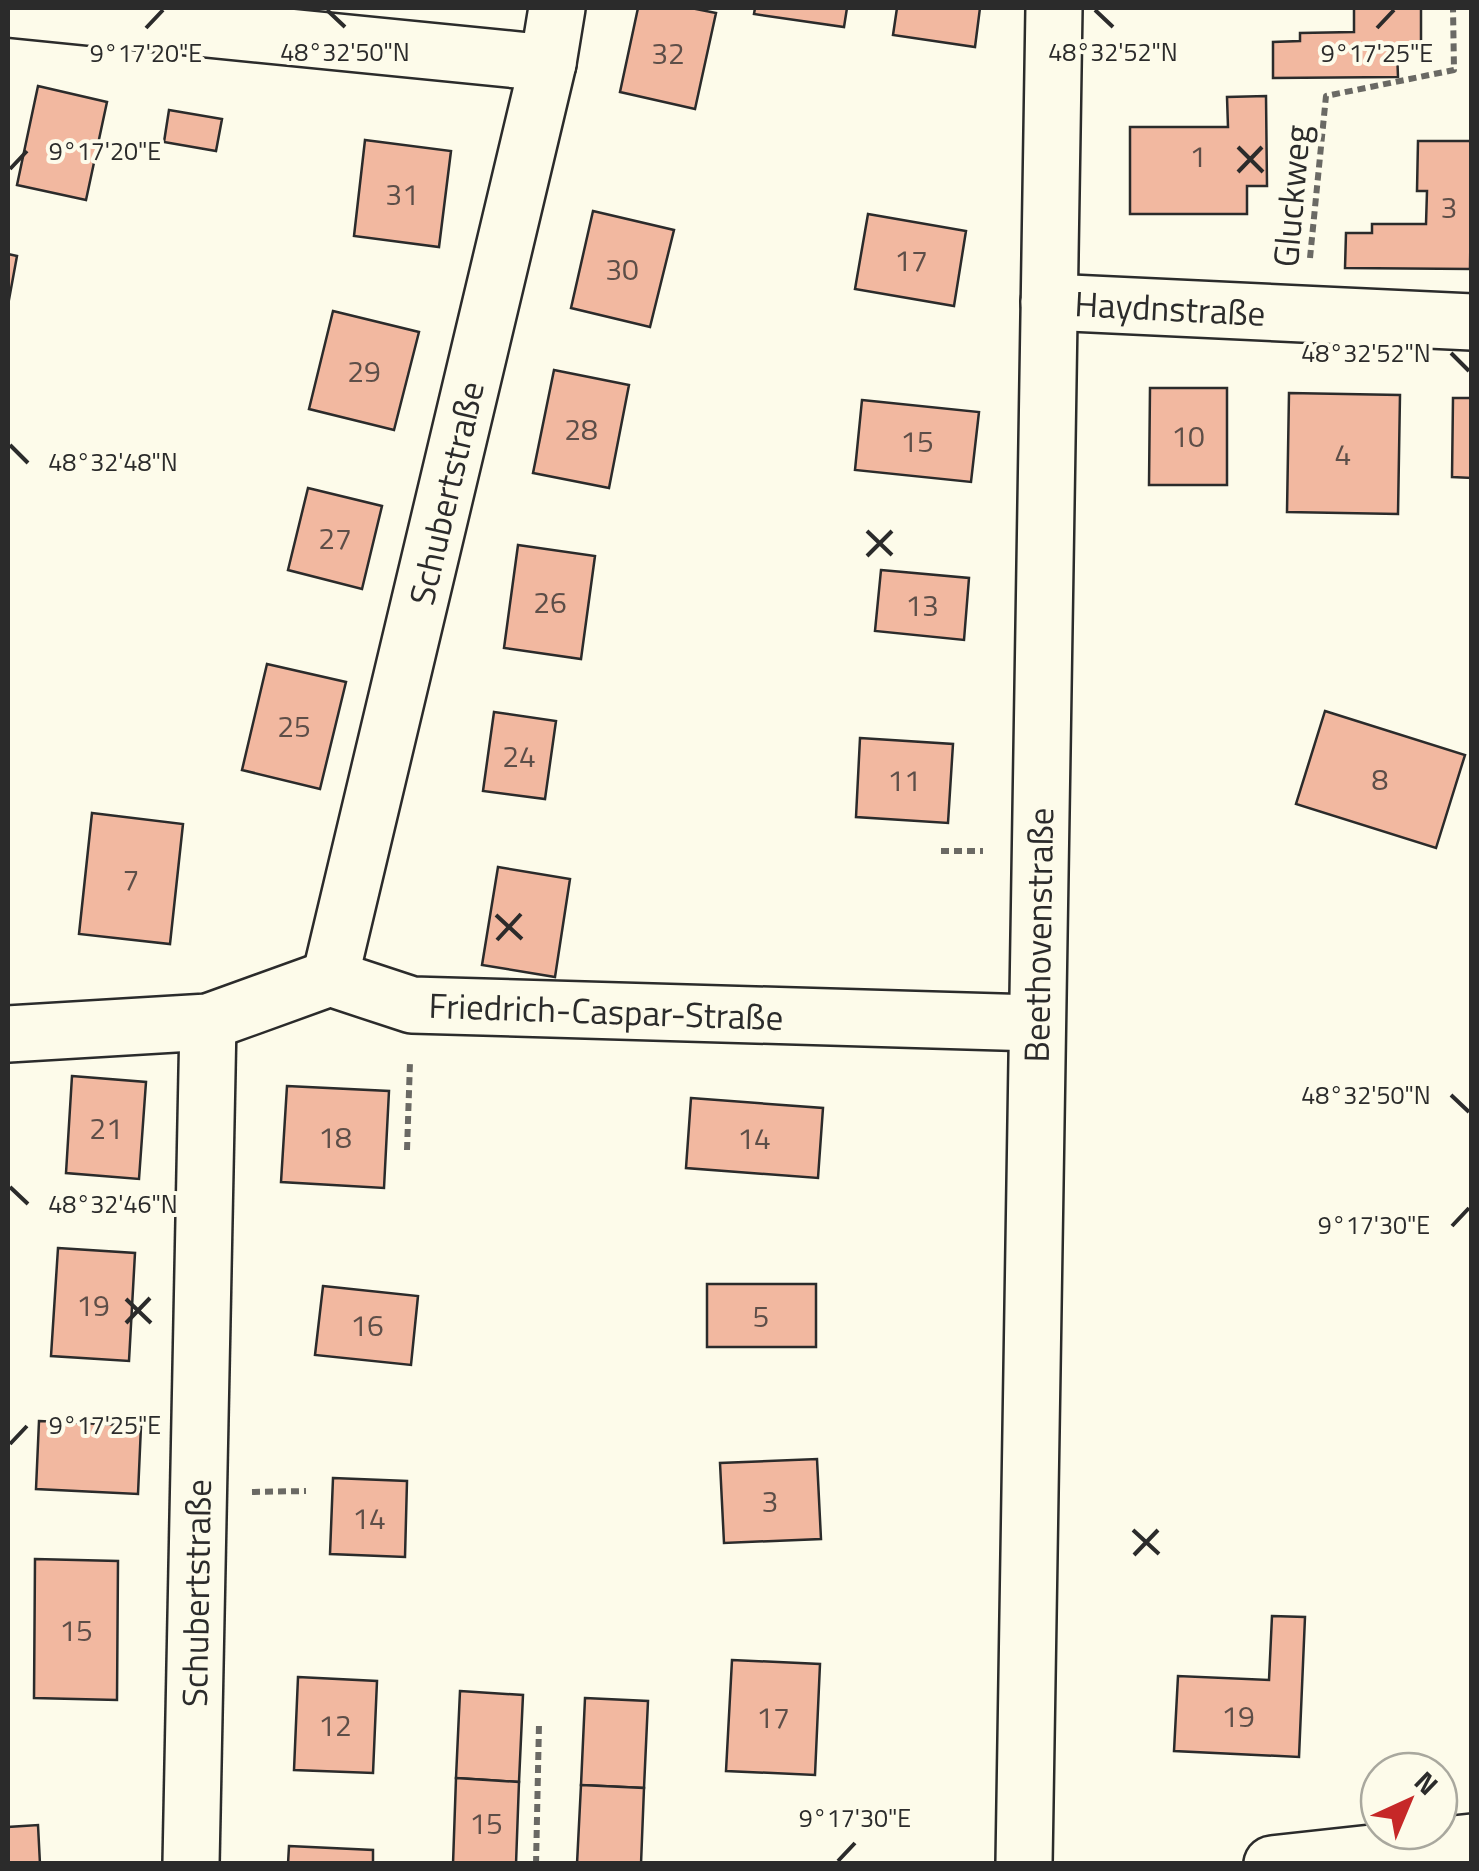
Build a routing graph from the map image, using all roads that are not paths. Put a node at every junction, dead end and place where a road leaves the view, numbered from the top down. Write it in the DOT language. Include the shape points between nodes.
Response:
graph roads {
  1 [pos="557,8"];
  2 [pos="1054,8"];
  3 [pos="8,9"];
  4 [pos="548,63"];
  5 [pos="1048,302"];
  6 [pos="1472,322"];
  7 [pos="330,978"];
  8 [pos="208,1022"];
  9 [pos="1036,1024"];
  10 [pos="8,1034"];
  11 [pos="1472,1842"];
  12 [pos="191,1864"];
  13 [pos="1024,1864"];
  14 [pos="1272,1864"];
  1 -- 4 [label="street, Schubertstraße"];
  2 -- 5 [label="street, Beethovenstraße"];
  3 -- 4 [label="street"];
  4 -- 7 [label="street, Schubertstraße"];
  5 -- 6 [label="street, Haydnstraße"];
  5 -- 9 [label="street, Beethovenstraße"];
  7 -- 8 [label="street"];
  7 -- 9 [label="street, Friedrich-Caspar-Straße" via="412,1005"];
  8 -- 10 [label="street"];
  8 -- 12 [label="street, Schubertstraße"];
  9 -- 13 [label="street, Beethovenstraße"];
  11 -- 14 [label="street"];
}
